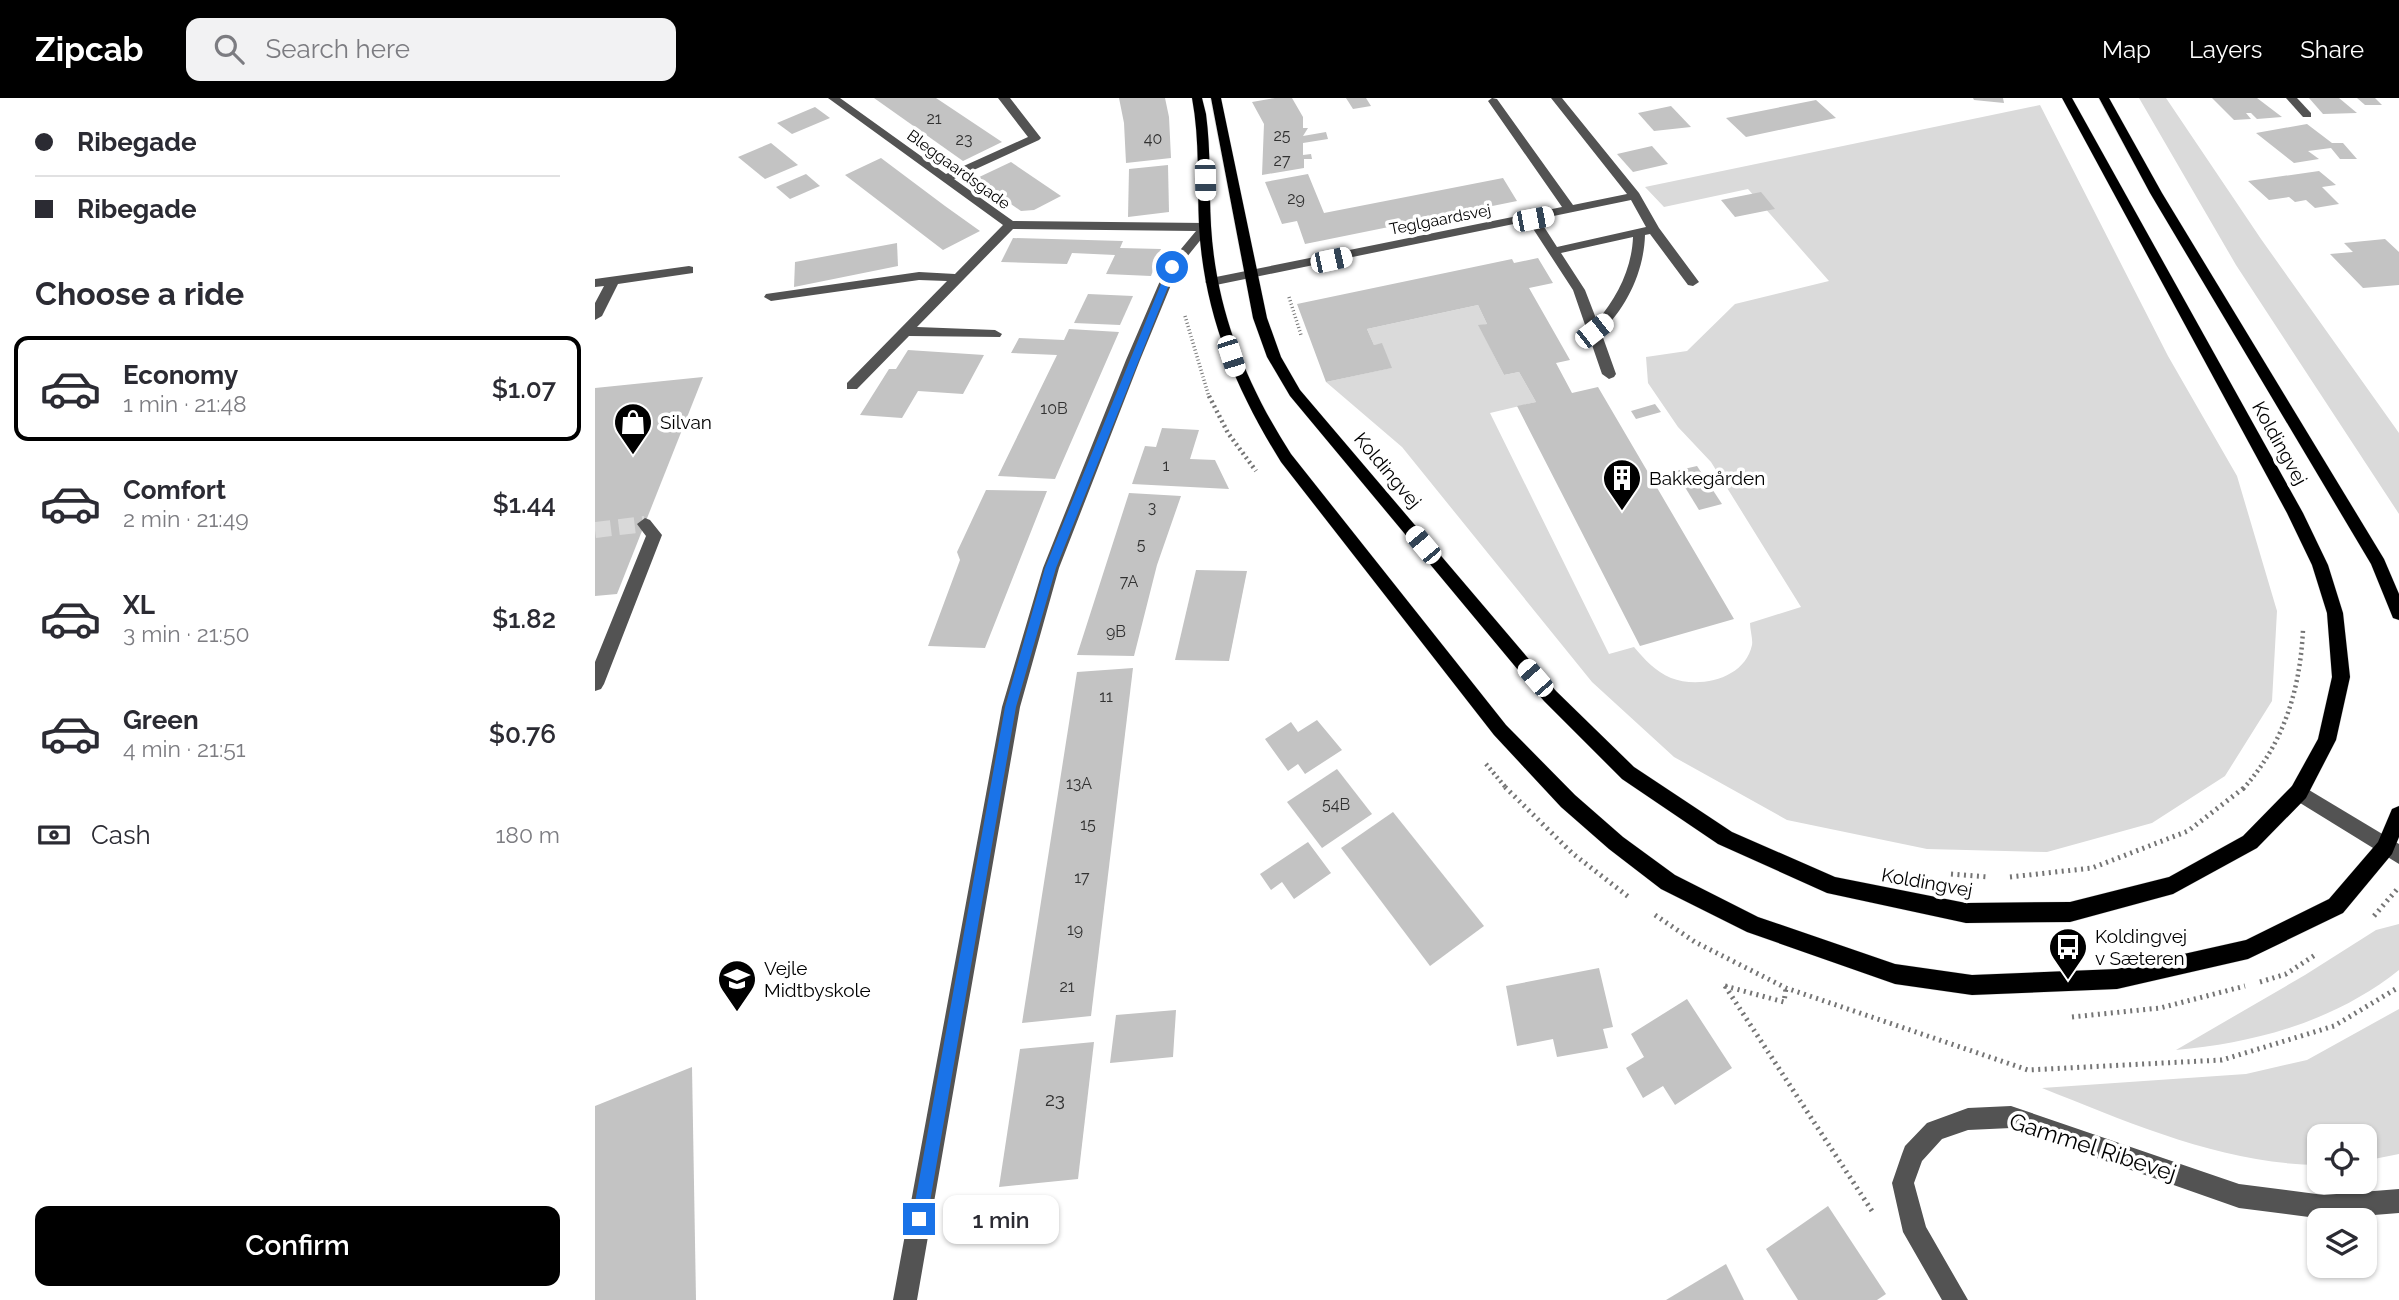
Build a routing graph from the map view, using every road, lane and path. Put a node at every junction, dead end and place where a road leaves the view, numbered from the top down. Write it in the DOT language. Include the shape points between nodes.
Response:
graph roads {
  1 [pos="833,98"];
  2 [pos="1003,98"];
  3 [pos="1197,98"];
  4 [pos="1216,98"];
  5 [pos="1556,98"];
  6 [pos="2067,98"];
  7 [pos="2104,98"];
  8 [pos="2291,98"];
  9 [pos="1493,101"];
  10 [pos="2308,116"];
  11 [pos="945,179"];
  12 [pos="1635,196"];
  13 [pos="1571,211"];
  14 [pos="1533,219"];
  15 [pos="1010,225"];
  16 [pos="1205,227"];
  17 [pos="1653,229"];
  18 [pos="1639,232"];
  19 [pos="1554,251"];
  20 [pos="689,270"];
  21 [pos="1280,270"];
  22 [pos="1251,276"];
  23 [pos="961,278"];
  24 [pos="613,281"];
  25 [pos="1211,282"];
  26 [pos="1693,282"];
  27 [pos="595,283"];
  28 [pos="771,297"];
  29 [pos="595,316"];
  30 [pos="903,331"];
  31 [pos="1594,331"];
  32 [pos="995,334"];
  33 [pos="1305,348"];
  34 [pos="1609,374"];
  35 [pos="852,386"];
  36 [pos="645,524"];
  37 [pos="2399,613"];
  38 [pos="2303,624"];
  39 [pos="595,684"];
  40 [pos="2299,792"];
  41 [pos="2399,815"];
  42 [pos="2392,852"];
  43 [pos="1943,873"];
  44 [pos="2399,887"];
  45 [pos="2366,923"];
  46 [pos="2320,952"];
  47 [pos="1786,988"];
  48 [pos="2059,1017"];
  49 [pos="2399,1201"];
  50 [pos="1877,1219"];
  51 [pos="905,1300"];
  52 [pos="1956,1300"];
  1 -- 11 [label="street, Bleggaardsgade"];
  2 -- 11 [label="street" via="1035,138"];
  3 -- 16 [label="main road" via="1202,118"];
  4 -- 22 [label="main road, Koldingvej"];
  5 -- 12 [label="street"];
  6 -- 40 [label="main road, Koldingvej" via="2320,565 2336,613 2341,677 2327,740"];
  7 -- 37 [label="main road, Koldingvej" via="2378,563"];
  8 -- 10 [label="street"];
  9 -- 13 [label="street"];
  11 -- 15 [label="street, Bleggaardsgade"];
  12 -- 13 [label="street, Teglgaardsvej"];
  12 -- 17 [label="street"];
  13 -- 14 [label="street, Teglgaardsvej"];
  14 -- 19 [label="street"];
  14 -- 21 [label="street, Teglgaardsvej"];
  15 -- 16 [label="street, Bleggaardsgade"];
  15 -- 23 [label="street"];
  16 -- 25 [label="main road"];
  16 -- 51 [label="street" via="1172,267 1133,360 1051,568 1011,707"];
  17 -- 18 [label="street"];
  17 -- 26 [label="street"];
  18 -- 19 [label="street"];
  18 -- 31 [label="street" via="1640,253 1608,320"];
  19 -- 31 [label="street" via="1579,290"];
  20 -- 24 [label="street"];
  21 -- 22 [label="street, Teglgaardsvej"];
  21 -- 33 [label="path"];
  22 -- 25 [label="street, Teglgaardsvej"];
  22 -- 40 [label="main road, Koldingvej" via="1274,356 1295,393 1484,618 1550,696 1628,773 1724,838 1847,889 1966,913 2070,912 2173,885 2250,842"];
  23 -- 28 [label="street" via="919,276"];
  23 -- 30 [label="street"];
  24 -- 27 [label="street"];
  24 -- 29 [label="street"];
  25 -- 42 [label="main road" via="1238,377 1258,416 1500,730 1615,843 1668,882 1753,925 1895,974 1972,985 2117,979 2248,950 2336,906"];
  30 -- 32 [label="street"];
  30 -- 35 [label="street"];
  31 -- 34 [label="street"];
  36 -- 39 [label="street" via="654,535"];
  38 -- 43 [label="path" via="2301,666 2288,720 2245,787 2188,831 2092,869 1999,878"];
  40 -- 42 [label="street"];
  41 -- 42 [label="main road"];
  44 -- 45 [label="path"];
  46 -- 48 [label="path" via="2285,974 2199,1000 2124,1016"];
  47 -- 50 [label="path" via="1784,1002 1725,986"];
  49 -- 52 [label="street, Gammel Ribevej" via="2324,1207 2239,1196 2011,1116 1968,1119 1935,1130 1913,1154 1903,1183 1915,1232"];
}
